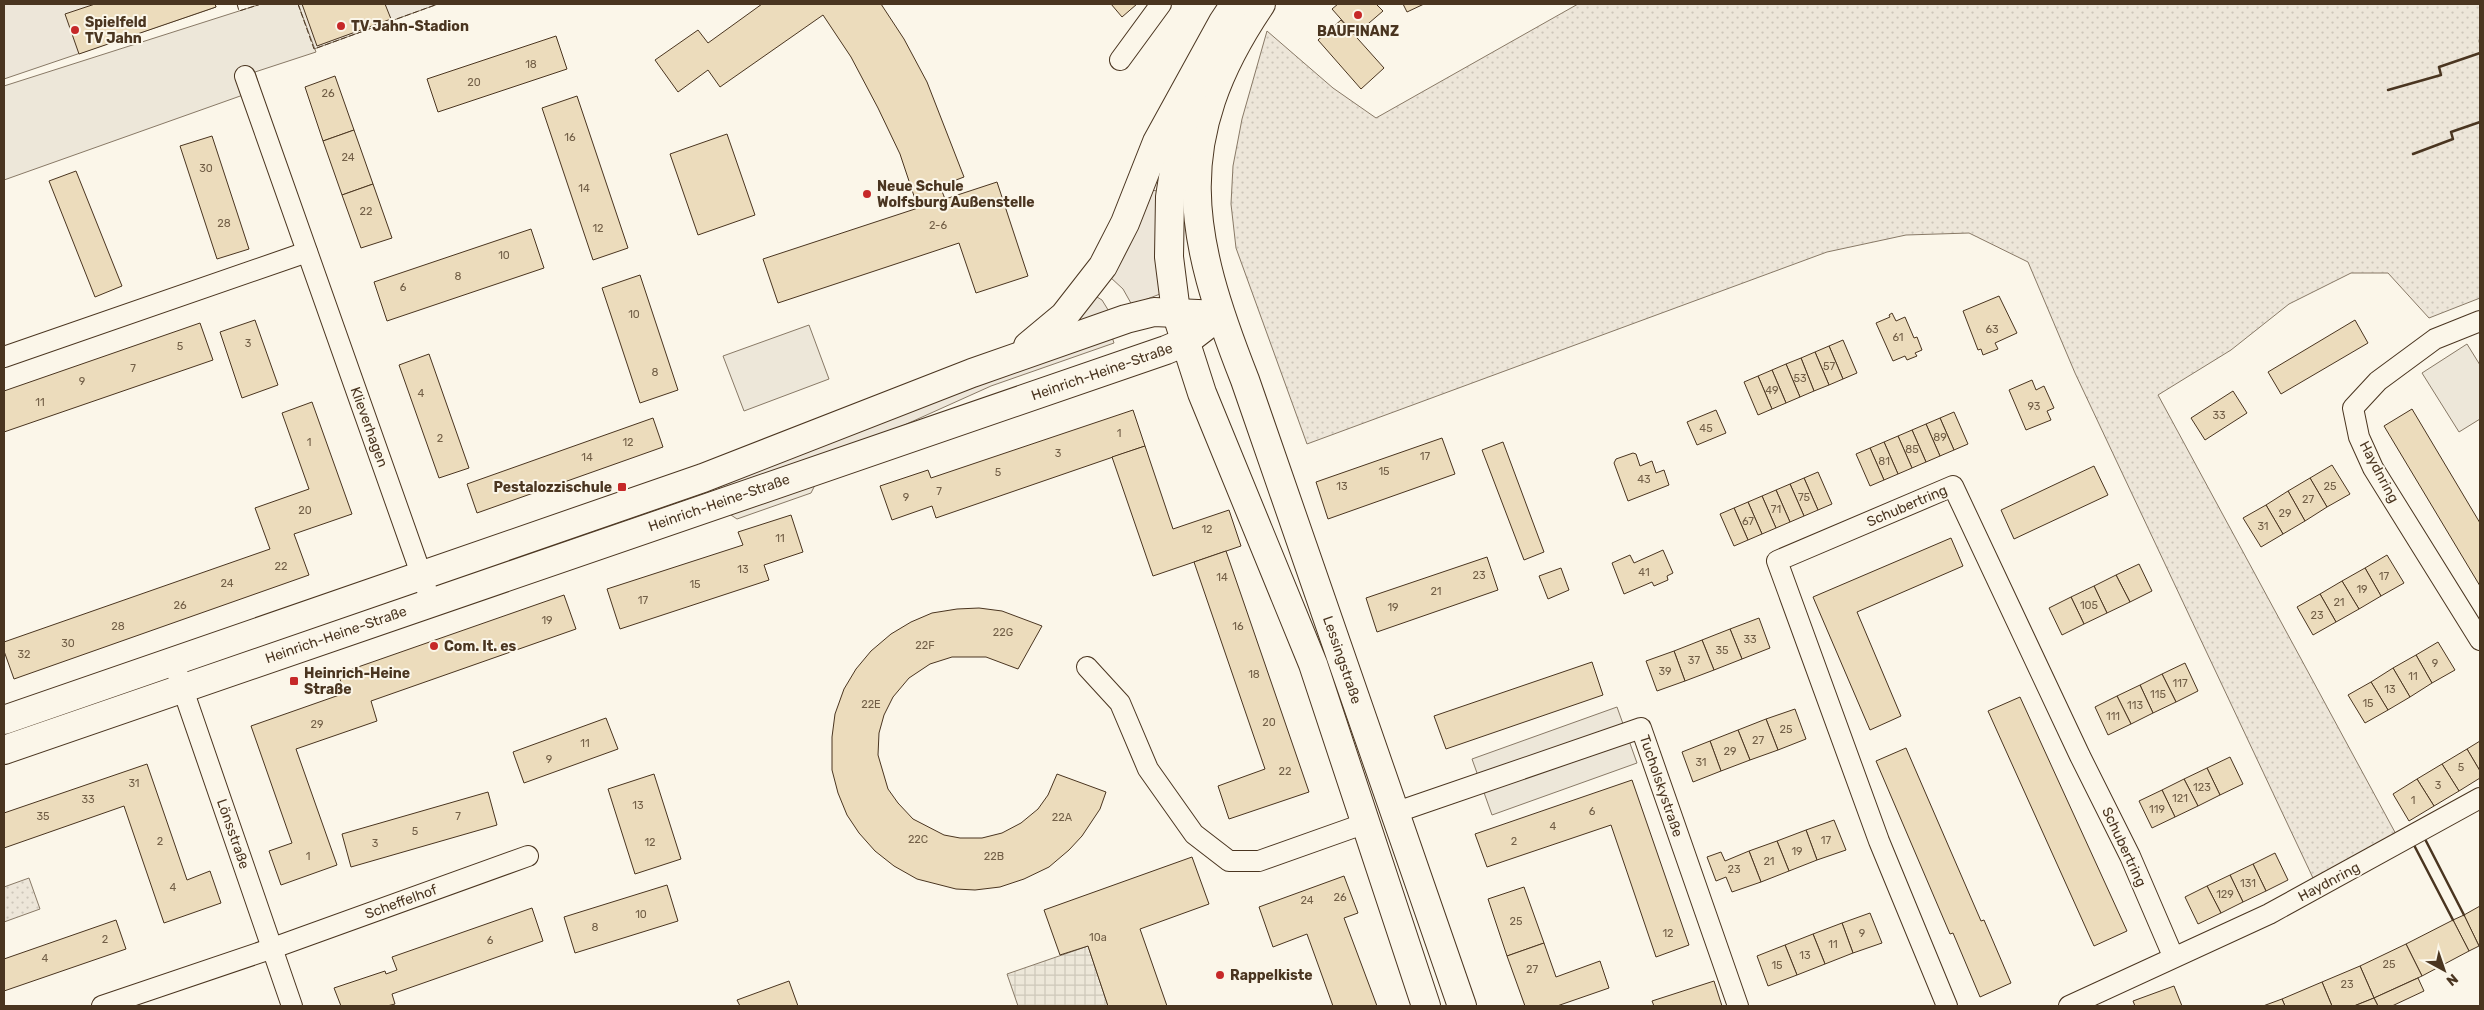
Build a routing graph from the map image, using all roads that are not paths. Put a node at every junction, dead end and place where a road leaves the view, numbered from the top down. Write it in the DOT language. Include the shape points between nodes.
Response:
graph roads {
  1 [pos="1162,4"];
  2 [pos="1235,4"];
  3 [pos="1261,4"];
  4 [pos="1120,60"];
  5 [pos="1198,71"];
  6 [pos="245,76"];
  7 [pos="307,252"];
  8 [pos="1176,312"];
  9 [pos="1220,315"];
  10 [pos="2480,320"];
  11 [pos="1185,342"];
  12 [pos="4,357"];
  13 [pos="1008,360"];
  14 [pos="422,575"];
  15 [pos="431,602"];
  16 [pos="2480,640"];
  17 [pos="173,662"];
  18 [pos="1087,667"];
  19 [pos="182,688"];
  20 [pos="4,720"];
  21 [pos="4,750"];
  22 [pos="2480,798"];
  23 [pos="1394,813"];
  24 [pos="1366,822"];
  25 [pos="528,856"];
  26 [pos="273,948"];
  27 [pos="2173,956"];
  28 [pos="2074,1005"];
  29 [pos="102,1006"];
  30 [pos="292,1006"];
  31 [pos="1426,1006"];
  32 [pos="1462,1006"];
  33 [pos="1738,1006"];
  34 [pos="1947,1006"];
  1 -- 4 [label="street"];
  2 -- 5 [label="street"];
  3 -- 9 [label="street, Lessingstraße" via="1230,56 1214,92 1203,125 1196,170 1202,253"];
  5 -- 8 [label="street, Lessingstraße" via="1180,133 1170,197 1169,257"];
  5 -- 13 [label="street, Heinrich-Heine-Straße" via="1157,142 1125,222 1095,279 1064,316"];
  6 -- 7 [label="street, Klieverhagen"];
  7 -- 12 [label="street"];
  7 -- 14 [label="street, Klieverhagen"];
  8 -- 9 [label="street, Heinrich-Heine-Straße"];
  8 -- 11 [label="street, Lessingstraße"];
  8 -- 13 [label="street, Heinrich-Heine-Straße" via="1154,312 1126,319"];
  9 -- 11 [label="street, Heinrich-Heine-Straße"];
  9 -- 23 [label="street, Lessingstraße"];
  10 -- 16 [label="street, Haydnring" via="2435,339 2378,381 2353,408 2359,437 2373,468"];
  11 -- 15 [label="street, Heinrich-Heine-Straße"];
  11 -- 24 [label="street, Lessingstraße" via="1228,460 1313,664"];
  13 -- 14 [label="street, Heinrich-Heine-Straße" via="702,478"];
  14 -- 15 [label="street, Klieverhagen"];
  14 -- 17 [label="street, Heinrich-Heine-Straße"];
  15 -- 19 [label="street, Heinrich-Heine-Straße"];
  17 -- 19 [label="street, Lönsstraße"];
  17 -- 20 [label="street, Heinrich-Heine-Straße"];
  18 -- 24 [label="street" via="1120,703 1148,769 1194,834 1229,861 1259,861"];
  19 -- 21 [label="street, Heinrich-Heine-Straße"];
  19 -- 26 [label="street, Lönsstraße"];
  22 -- 27 [label="street, Haydnring" via="2269,914"];
  23 -- 32 [label="street, Lessingstraße"];
  23 -- 33 [label="street, Tucholskystraße" via="1641,728"];
  24 -- 31 [label="street, Lessingstraße"];
  25 -- 26 [label="street, Scheffelhof"];
  26 -- 29 [label="street, Scheffelhof"];
  26 -- 30 [label="street, Lönsstraße"];
  27 -- 28 [label="street"];
  27 -- 34 [label="street, Schubertring" via="2130,856 1953,486 1777,561 1876,832"];
}
